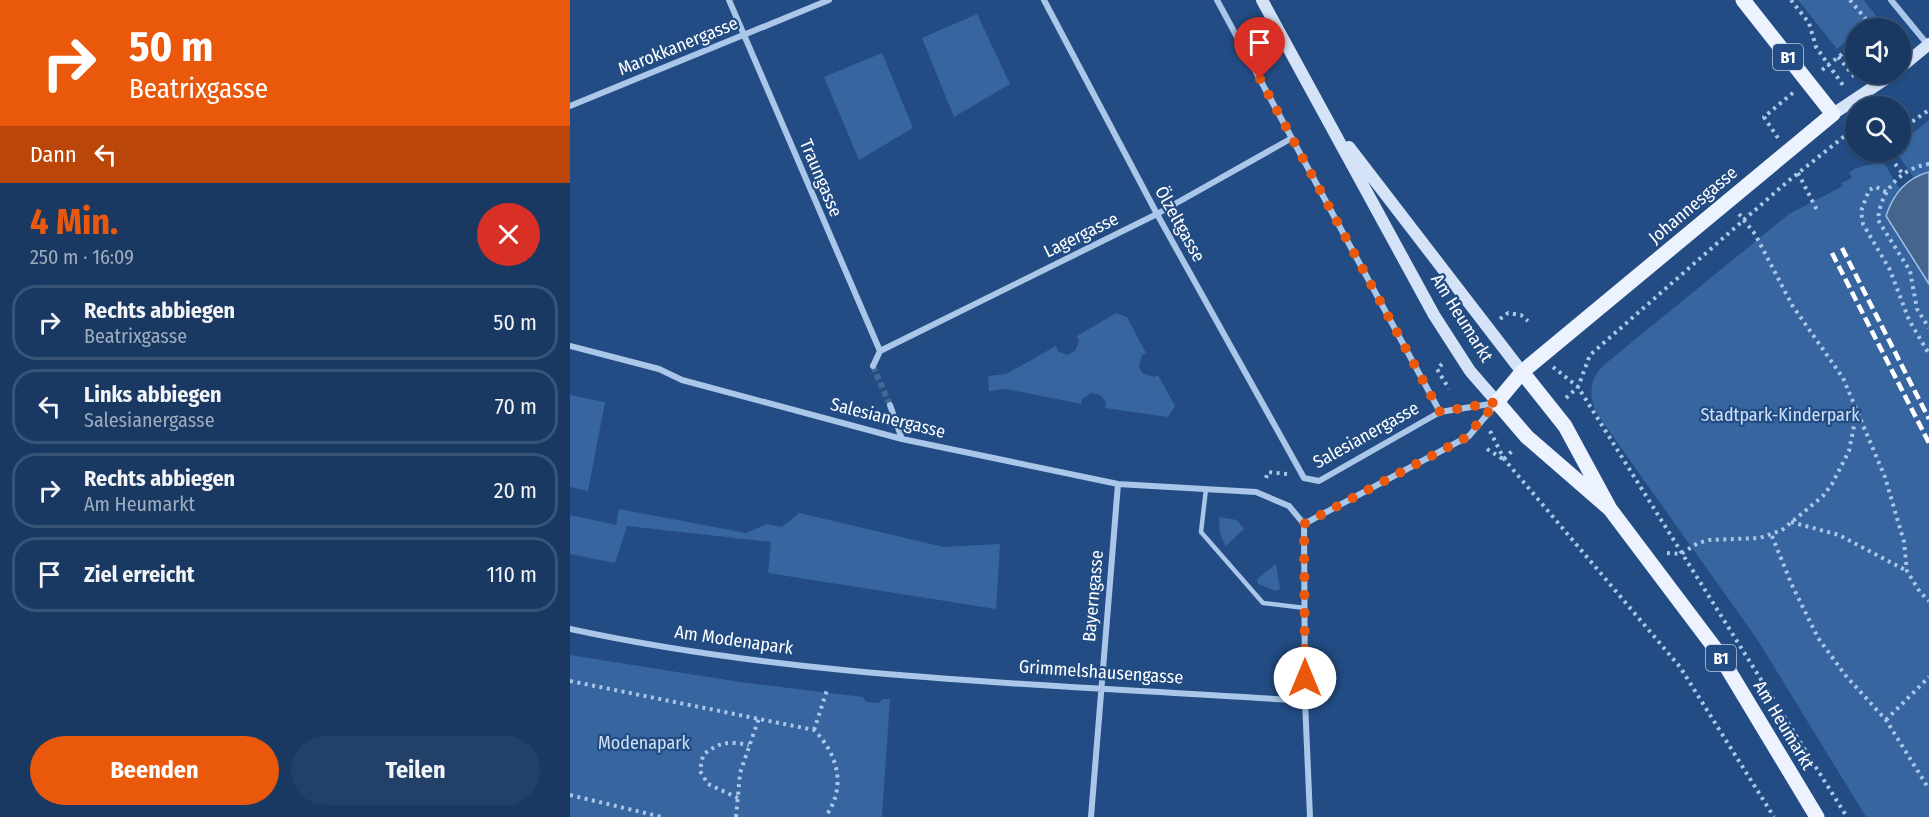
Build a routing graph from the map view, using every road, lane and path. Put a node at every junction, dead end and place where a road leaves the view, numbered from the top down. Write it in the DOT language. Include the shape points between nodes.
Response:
graph roads {
  1 [pos="729,0"];
  2 [pos="829,0"];
  3 [pos="1044,0"];
  4 [pos="1217,0"];
  5 [pos="1262,0"];
  6 [pos="1743,0"];
  7 [pos="1791,0"];
  8 [pos="1850,0"];
  9 [pos="1891,0"];
  10 [pos="1865,18"];
  11 [pos="743,36"];
  12 [pos="1928,44"];
  13 [pos="1838,57"];
  14 [pos="1911,59"];
  15 [pos="1880,84"];
  16 [pos="1868,93"];
  17 [pos="1851,96"];
  18 [pos="1862,96"];
  19 [pos="570,106"];
  20 [pos="1845,106"];
  21 [pos="1929,110"];
  22 [pos="1833,114"];
  23 [pos="1325,115"];
  24 [pos="1911,122"];
  25 [pos="1845,137"];
  26 [pos="1292,138"];
  27 [pos="1894,162"];
  28 [pos="1929,164"];
  29 [pos="1902,173"];
  30 [pos="1886,192"];
  31 [pos="1729,200"];
  32 [pos="1157,214"];
  33 [pos="1745,221"];
  34 [pos="1500,320"];
  35 [pos="1528,321"];
  36 [pos="1929,328"];
  37 [pos="570,346"];
  38 [pos="880,351"];
  39 [pos="1929,354"];
  40 [pos="1443,364"];
  41 [pos="873,366"];
  42 [pos="1521,372"];
  43 [pos="1449,389"];
  44 [pos="1497,402"];
  45 [pos="890,405"];
  46 [pos="1440,412"];
  47 [pos="1857,415"];
  48 [pos="1484,418"];
  49 [pos="902,439"];
  50 [pos="1487,449"];
  51 [pos="1504,459"];
  52 [pos="1293,461"];
  53 [pos="1266,478"];
  54 [pos="1118,484"];
  55 [pos="1206,489"];
  56 [pos="1610,509"];
  57 [pos="1791,522"];
  58 [pos="1304,524"];
  59 [pos="1772,536"];
  60 [pos="1658,552"];
  61 [pos="1681,554"];
  62 [pos="1907,571"];
  63 [pos="1929,601"];
  64 [pos="1305,608"];
  65 [pos="570,629"];
  66 [pos="895,674"];
  67 [pos="1929,678"];
  68 [pos="570,681"];
  69 [pos="1101,687"];
  70 [pos="827,690"];
  71 [pos="1305,701"];
  72 [pos="759,718"];
  73 [pos="1886,720"];
  74 [pos="814,730"];
  75 [pos="749,745"];
  76 [pos="1929,789"];
  77 [pos="570,795"];
  78 [pos="738,798"];
  79 [pos="662,817"];
  80 [pos="736,817"];
  81 [pos="825,817"];
  82 [pos="1092,817"];
  83 [pos="1310,817"];
  84 [pos="1774,817"];
  85 [pos="1817,817"];
  86 [pos="1847,817"];
  1 -- 11 [label="street, Traungasse"];
  2 -- 11 [label="street, Marokkanergasse"];
  3 -- 32 [label="street, Ölzeltgasse"];
  4 -- 26 [label="street"];
  5 -- 23 [label="street, Am Heumarkt"];
  6 -- 22 [label="main road, B1"];
  7 -- 17 [label="path" via="1809,22 1816,47"];
  8 -- 10 [label="path"];
  9 -- 12 [label="street"];
  11 -- 19 [label="street, Marokkanergasse"];
  11 -- 38 [label="street, Traungasse"];
  12 -- 14 [label="street"];
  13 -- 16 [label="path"];
  15 -- 16 [label="street, Johannesgasse"];
  16 -- 18 [label="street, Johannesgasse"];
  20 -- 22 [label="street, Johannesgasse"];
  21 -- 24 [label="path"];
  22 -- 31 [label="main road, Johannesgasse"];
  23 -- 42 [label="street, Am Heumarkt"];
  23 -- 44 [label="street, Am Heumarkt" via="1445,334"];
  25 -- 33 [label="path"];
  26 -- 32 [label="street, Lagergasse"];
  26 -- 46 [label="street"];
  27 -- 29 [label="path"];
  28 -- 29 [label="path"];
  29 -- 30 [label="path"];
  30 -- 36 [label="path" via="1879,212 1880,226 1910,271 1917,309"];
  30 -- 39 [label="path" via="1876,187 1869,190 1862,211 1863,224 1890,270 1909,320"];
  31 -- 33 [label="path"];
  31 -- 42 [label="main road, Johannesgasse"];
  32 -- 38 [label="street, Lagergasse"];
  32 -- 52 [label="street, Ölzeltgasse"];
  33 -- 47 [label="path" via="1792,305 1843,378"];
  33 -- 61 [label="path" via="1590,355 1578,387"];
  34 -- 35 [label="path" via="1508,313"];
  37 -- 49 [label="street, Salesianergasse"];
  38 -- 41 [label="street"];
  40 -- 43 [label="path" via="1437,369"];
  42 -- 44 [label="main road, Johannesgasse"];
  42 -- 56 [label="main road, Am Heumarkt / B1" via="1565,426"];
  44 -- 46 [label="street, Salesianergasse"];
  44 -- 48 [label="street"];
  44 -- 56 [label="main road, Am Heumarkt / B1" via="1527,437"];
  45 -- 49 [label="street"];
  46 -- 52 [label="street, Salesianergasse" via="1319,481 1305,478"];
  47 -- 57 [label="path" via="1842,468 1823,496"];
  47 -- 62 [label="path" via="1878,455 1904,542"];
  48 -- 51 [label="path"];
  48 -- 58 [label="street" via="1465,438"];
  49 -- 54 [label="street, Salesianergasse"];
  50 -- 51 [label="path"];
  51 -- 84 [label="path" via="1680,667"];
  52 -- 53 [label="path" via="1286,476 1268,472"];
  54 -- 55 [label="street, Salesianergasse"];
  54 -- 69 [label="street, Bayerngasse"];
  55 -- 58 [label="street, Salesianergasse" via="1256,492 1289,506"];
  55 -- 64 [label="lane" via="1201,532 1263,603"];
  56 -- 85 [label="main road, Am Heumarkt / B1" via="1717,651"];
  57 -- 59 [label="path"];
  57 -- 62 [label="path" via="1839,535"];
  58 -- 64 [label="street"];
  59 -- 61 [label="path" via="1709,540"];
  59 -- 73 [label="path" via="1818,638"];
  60 -- 61 [label="path"];
  61 -- 86 [label="path"];
  62 -- 63 [label="path"];
  64 -- 71 [label="street"];
  65 -- 66 [label="street, Am Modenapark" via="715,654"];
  66 -- 69 [label="street, Grimmelshausengasse"];
  67 -- 73 [label="path"];
  68 -- 72 [label="path"];
  69 -- 71 [label="street, Grimmelshausengasse"];
  69 -- 82 [label="street, Bayerngasse"];
  70 -- 74 [label="path"];
  71 -- 83 [label="street"];
  72 -- 74 [label="path"];
  72 -- 75 [label="path"];
  73 -- 76 [label="path"];
  74 -- 81 [label="path" via="829,745 835,762 836,792"];
  75 -- 78 [label="path" via="740,773"];
  75 -- 78 [label="path" via="729,741 717,744 703,755 700,771 708,784"];
  77 -- 79 [label="path"];
  78 -- 80 [label="path"];
}
